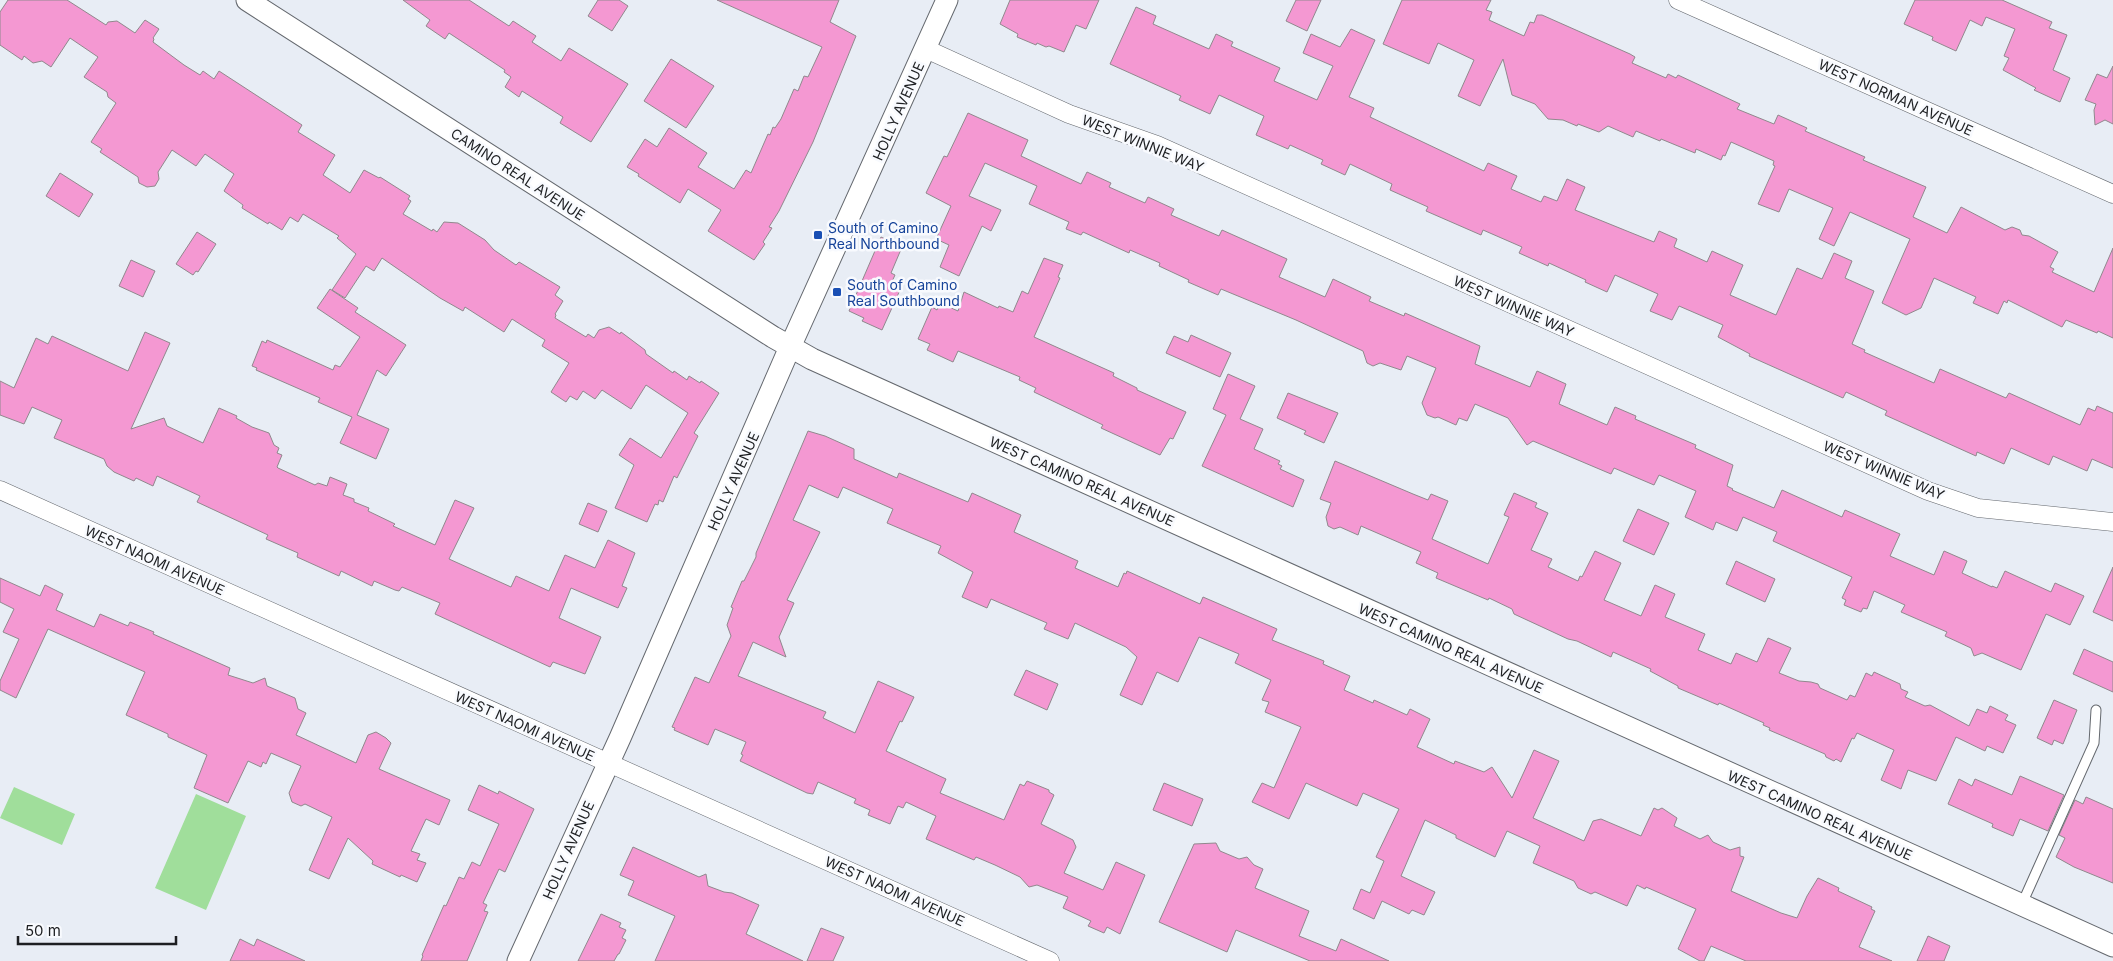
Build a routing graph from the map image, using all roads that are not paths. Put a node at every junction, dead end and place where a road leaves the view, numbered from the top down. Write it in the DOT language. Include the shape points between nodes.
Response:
graph roads {
  1 [pos="247,0"];
  2 [pos="948,0"];
  3 [pos="1678,0"];
  4 [pos="926,49"];
  5 [pos="2113,194"];
  6 [pos="790,348"];
  7 [pos="0,490"];
  8 [pos="2113,522"];
  9 [pos="2096,710"];
  10 [pos="608,764"];
  11 [pos="2022,906"];
  12 [pos="2113,946"];
  13 [pos="518,961"];
  14 [pos="1050,961"];
  1 -- 6 [label="street, CAMINO REAL AVENUE"];
  2 -- 4 [label="street, HOLLY AVENUE"];
  3 -- 5 [label="street, WEST NORMAN AVENUE"];
  4 -- 6 [label="street, HOLLY AVENUE"];
  4 -- 8 [label="street, WEST WINNIE WAY" via="1069,114 1157,146 1928,492 1978,508"];
  6 -- 10 [label="street, HOLLY AVENUE"];
  6 -- 11 [label="street, WEST CAMINO REAL AVENUE"];
  7 -- 10 [label="street, WEST NAOMI AVENUE"];
  9 -- 11 [label="lane" via="2094,743"];
  10 -- 13 [label="street, HOLLY AVENUE"];
  10 -- 14 [label="street, WEST NAOMI AVENUE"];
  11 -- 12 [label="street, WEST CAMINO REAL AVENUE"];
}
